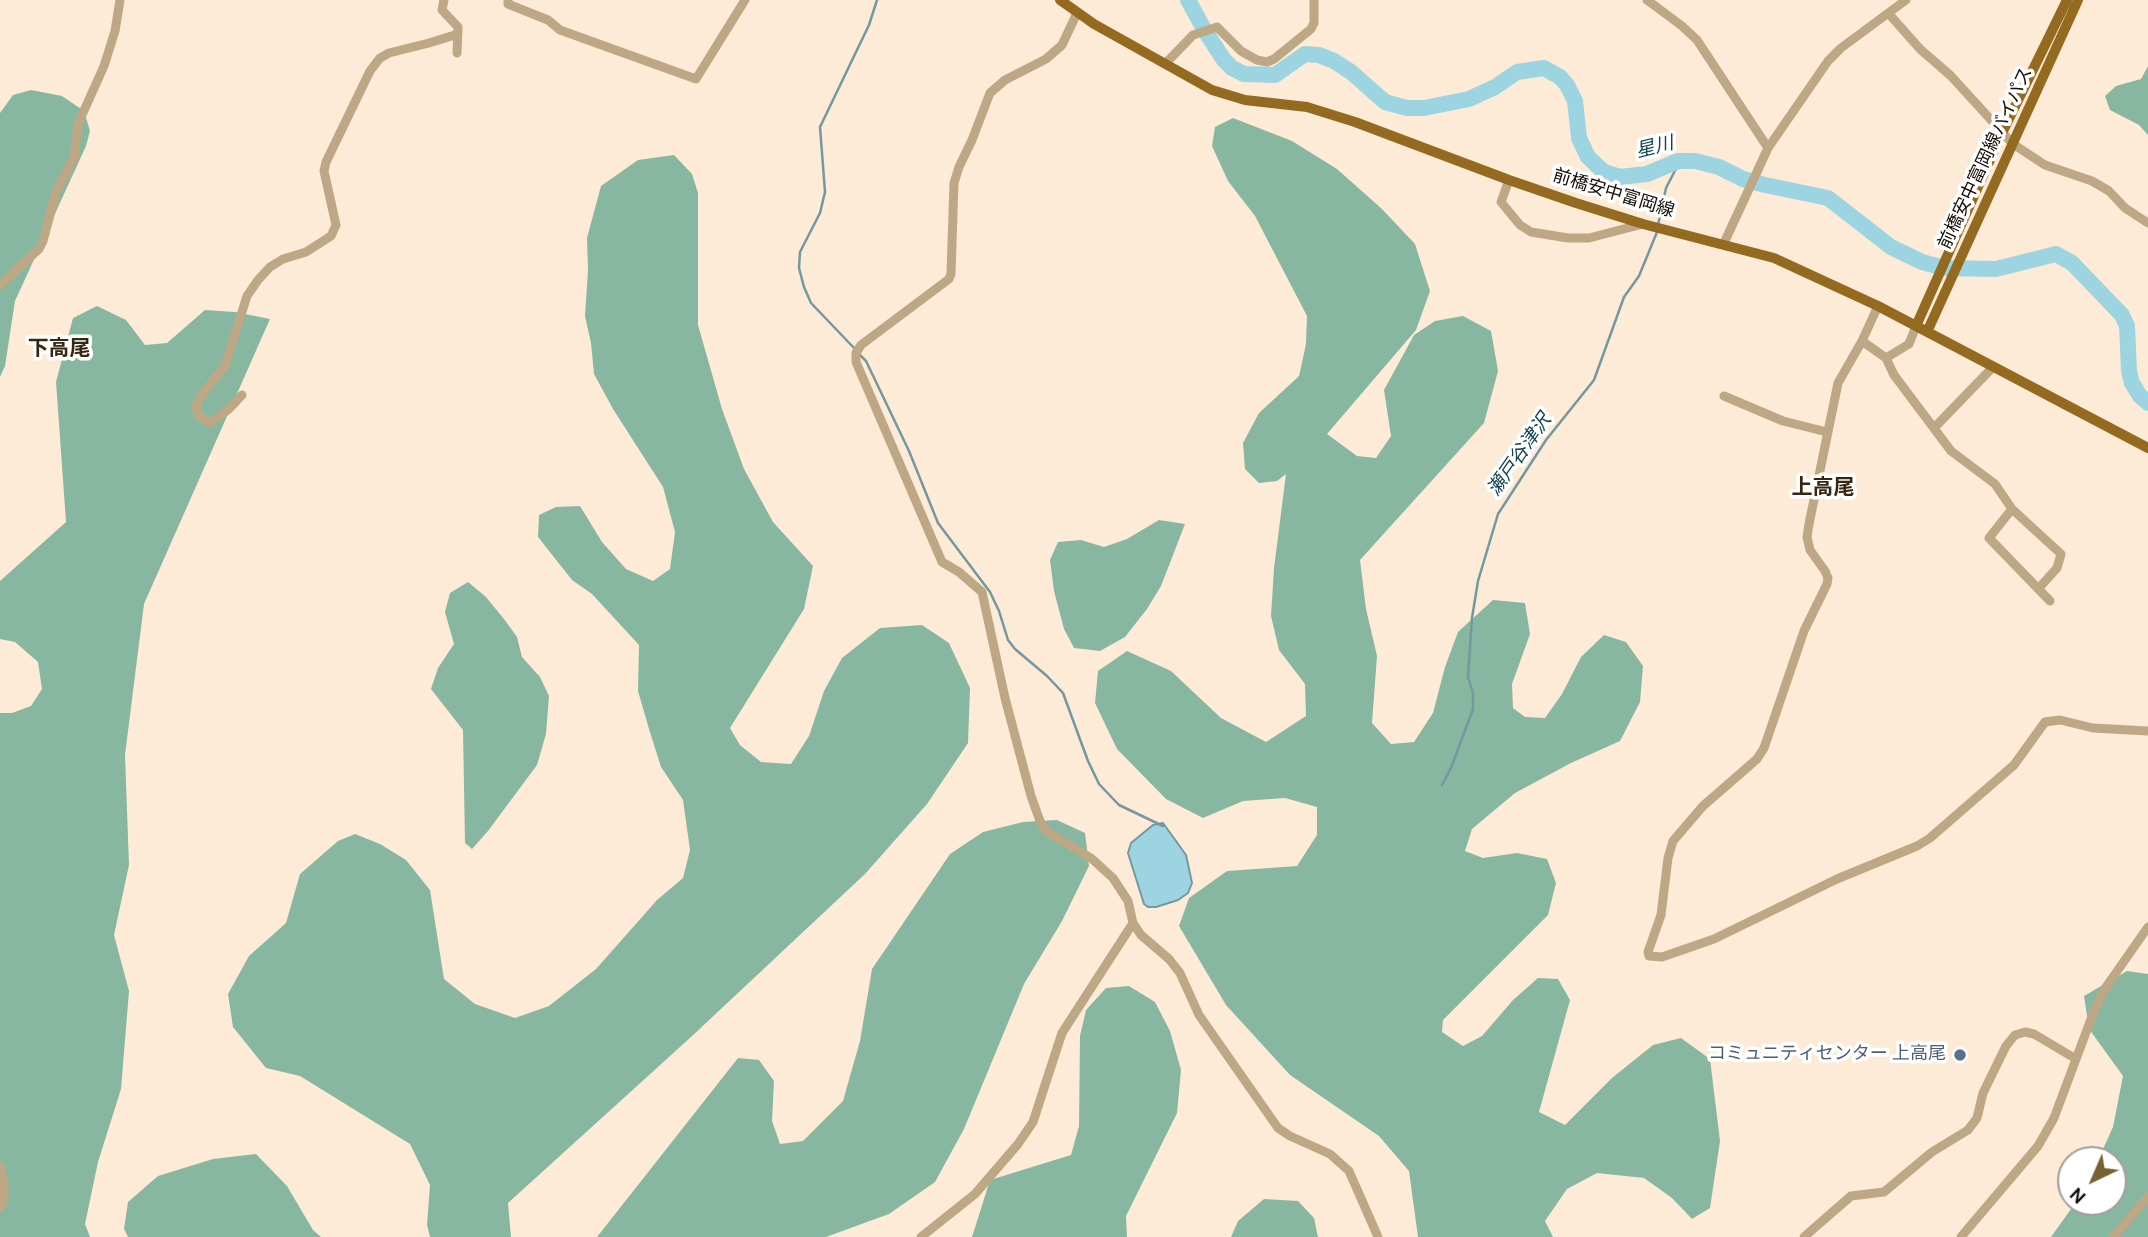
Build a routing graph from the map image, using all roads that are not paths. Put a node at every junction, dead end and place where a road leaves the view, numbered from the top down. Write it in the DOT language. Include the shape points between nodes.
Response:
graph roads {
  1 [pos="120,0"];
  2 [pos="444,0"];
  3 [pos="508,0"];
  4 [pos="745,0"];
  5 [pos="1060,0"];
  6 [pos="1314,0"];
  7 [pos="1647,0"];
  8 [pos="1906,0"];
  9 [pos="2067,0"];
  10 [pos="2078,0"];
  11 [pos="1077,13"];
  12 [pos="1889,14"];
  13 [pos="458,34"];
  14 [pos="457,53"];
  15 [pos="1165,64"];
  16 [pos="2002,134"];
  17 [pos="2013,144"];
  18 [pos="1768,148"];
  19 [pos="1509,180"];
  20 [pos="2148,223"];
  21 [pos="1643,224"];
  22 [pos="1724,243"];
  23 [pos="0,285"];
  24 [pos="1878,306"];
  25 [pos="1916,326"];
  26 [pos="1927,332"];
  27 [pos="1862,341"];
  28 [pos="1886,358"];
  29 [pos="1993,367"];
  30 [pos="242,395"];
  31 [pos="1724,397"];
  32 [pos="1934,428"];
  33 [pos="1827,432"];
  34 [pos="2148,448"];
  35 [pos="2012,509"];
  36 [pos="2038,589"];
  37 [pos="2050,601"];
  38 [pos="2148,731"];
  39 [pos="1133,923"];
  40 [pos="2148,927"];
  41 [pos="2076,1059"];
  42 [pos="0,1166"];
  43 [pos="2148,1197"];
  44 [pos="0,1208"];
  45 [pos="921,1237"];
  46 [pos="1378,1237"];
  47 [pos="1804,1237"];
  48 [pos="1961,1237"];
  49 [pos="2113,1237"];
  1 -- 23 [label="street" via="108,55 78,124 74,158 56,192 43,242"];
  2 -- 13 [label="street" via="442,10 458,27"];
  3 -- 4 [label="street" via="511,6 548,20 560,30 696,79"];
  5 -- 11 [label="main road, 前橋安中富岡線"];
  6 -- 15 [label="street" via="1311,29 1274,59 1258,60 1241,51 1217,27 1193,35"];
  7 -- 18 [label="street" via="1697,40"];
  8 -- 12 [label="street"];
  9 -- 16 [label="main road, 前橋安中富岡線バイパス"];
  10 -- 17 [label="main road, 前橋安中富岡線バイパス"];
  11 -- 15 [label="main road, 前橋安中富岡線"];
  11 -- 39 [label="street" via="1062,45 990,93 954,183 948,279 868,340 855,356 942,562 982,592 1005,698 1040,821 1046,831 1091,858 1113,878 1128,901"];
  12 -- 16 [label="street"];
  12 -- 18 [label="street" via="1828,61"];
  13 -- 14 [label="street"];
  13 -- 30 [label="street" via="389,52 370,71 326,162 336,225 331,236 276,263 258,280 247,296 225,366 196,406 198,415 210,423"];
  15 -- 19 [label="main road, 前橋安中富岡線" via="1220,93 1307,107"];
  16 -- 17 [label="street"];
  16 -- 25 [label="main road, 前橋安中富岡線バイパス"];
  17 -- 20 [label="street" via="2045,165 2092,181"];
  17 -- 26 [label="main road, 前橋安中富岡線バイパス"];
  18 -- 22 [label="street"];
  19 -- 21 [label="main road, 前橋安中富岡線"];
  19 -- 21 [label="street" via="1501,202 1531,232 1589,238"];
  21 -- 22 [label="main road, 前橋安中富岡線"];
  22 -- 24 [label="main road, 前橋安中富岡線" via="1774,258"];
  24 -- 25 [label="main road, 前橋安中富岡線"];
  24 -- 27 [label="street"];
  25 -- 26 [label="main road, 前橋安中富岡線"];
  25 -- 28 [label="street" via="1909,344"];
  26 -- 29 [label="main road, 前橋安中富岡線"];
  27 -- 28 [label="street"];
  27 -- 33 [label="street" via="1838,383"];
  28 -- 32 [label="street" via="1894,376"];
  29 -- 32 [label="street"];
  29 -- 34 [label="main road, 前橋安中富岡線"];
  31 -- 33 [label="street" via="1783,421"];
  32 -- 35 [label="street" via="1951,451 1995,484"];
  33 -- 38 [label="street" via="1807,537 1827,584 1804,631 1764,748 1673,841 1649,956 1662,957 1714,939 1930,838 2014,765 2045,722"];
  35 -- 36 [label="street" via="1989,538"];
  35 -- 36 [label="street" via="2061,554 2057,568"];
  36 -- 37 [label="street"];
  39 -- 45 [label="street" via="1062,1033 1032,1122 1018,1144 975,1194"];
  39 -- 46 [label="street" via="1180,973 1199,1015 1278,1128 1330,1154 1349,1171"];
  40 -- 41 [label="street" via="2106,987"];
  41 -- 47 [label="street" via="2034,1034 2015,1035 1968,1130 1932,1152 1884,1192 1850,1196"];
  41 -- 48 [label="street" via="2038,1146"];
  42 -- 44 [label="street" via="4,1200"];
  43 -- 49 [label="street"];
}
